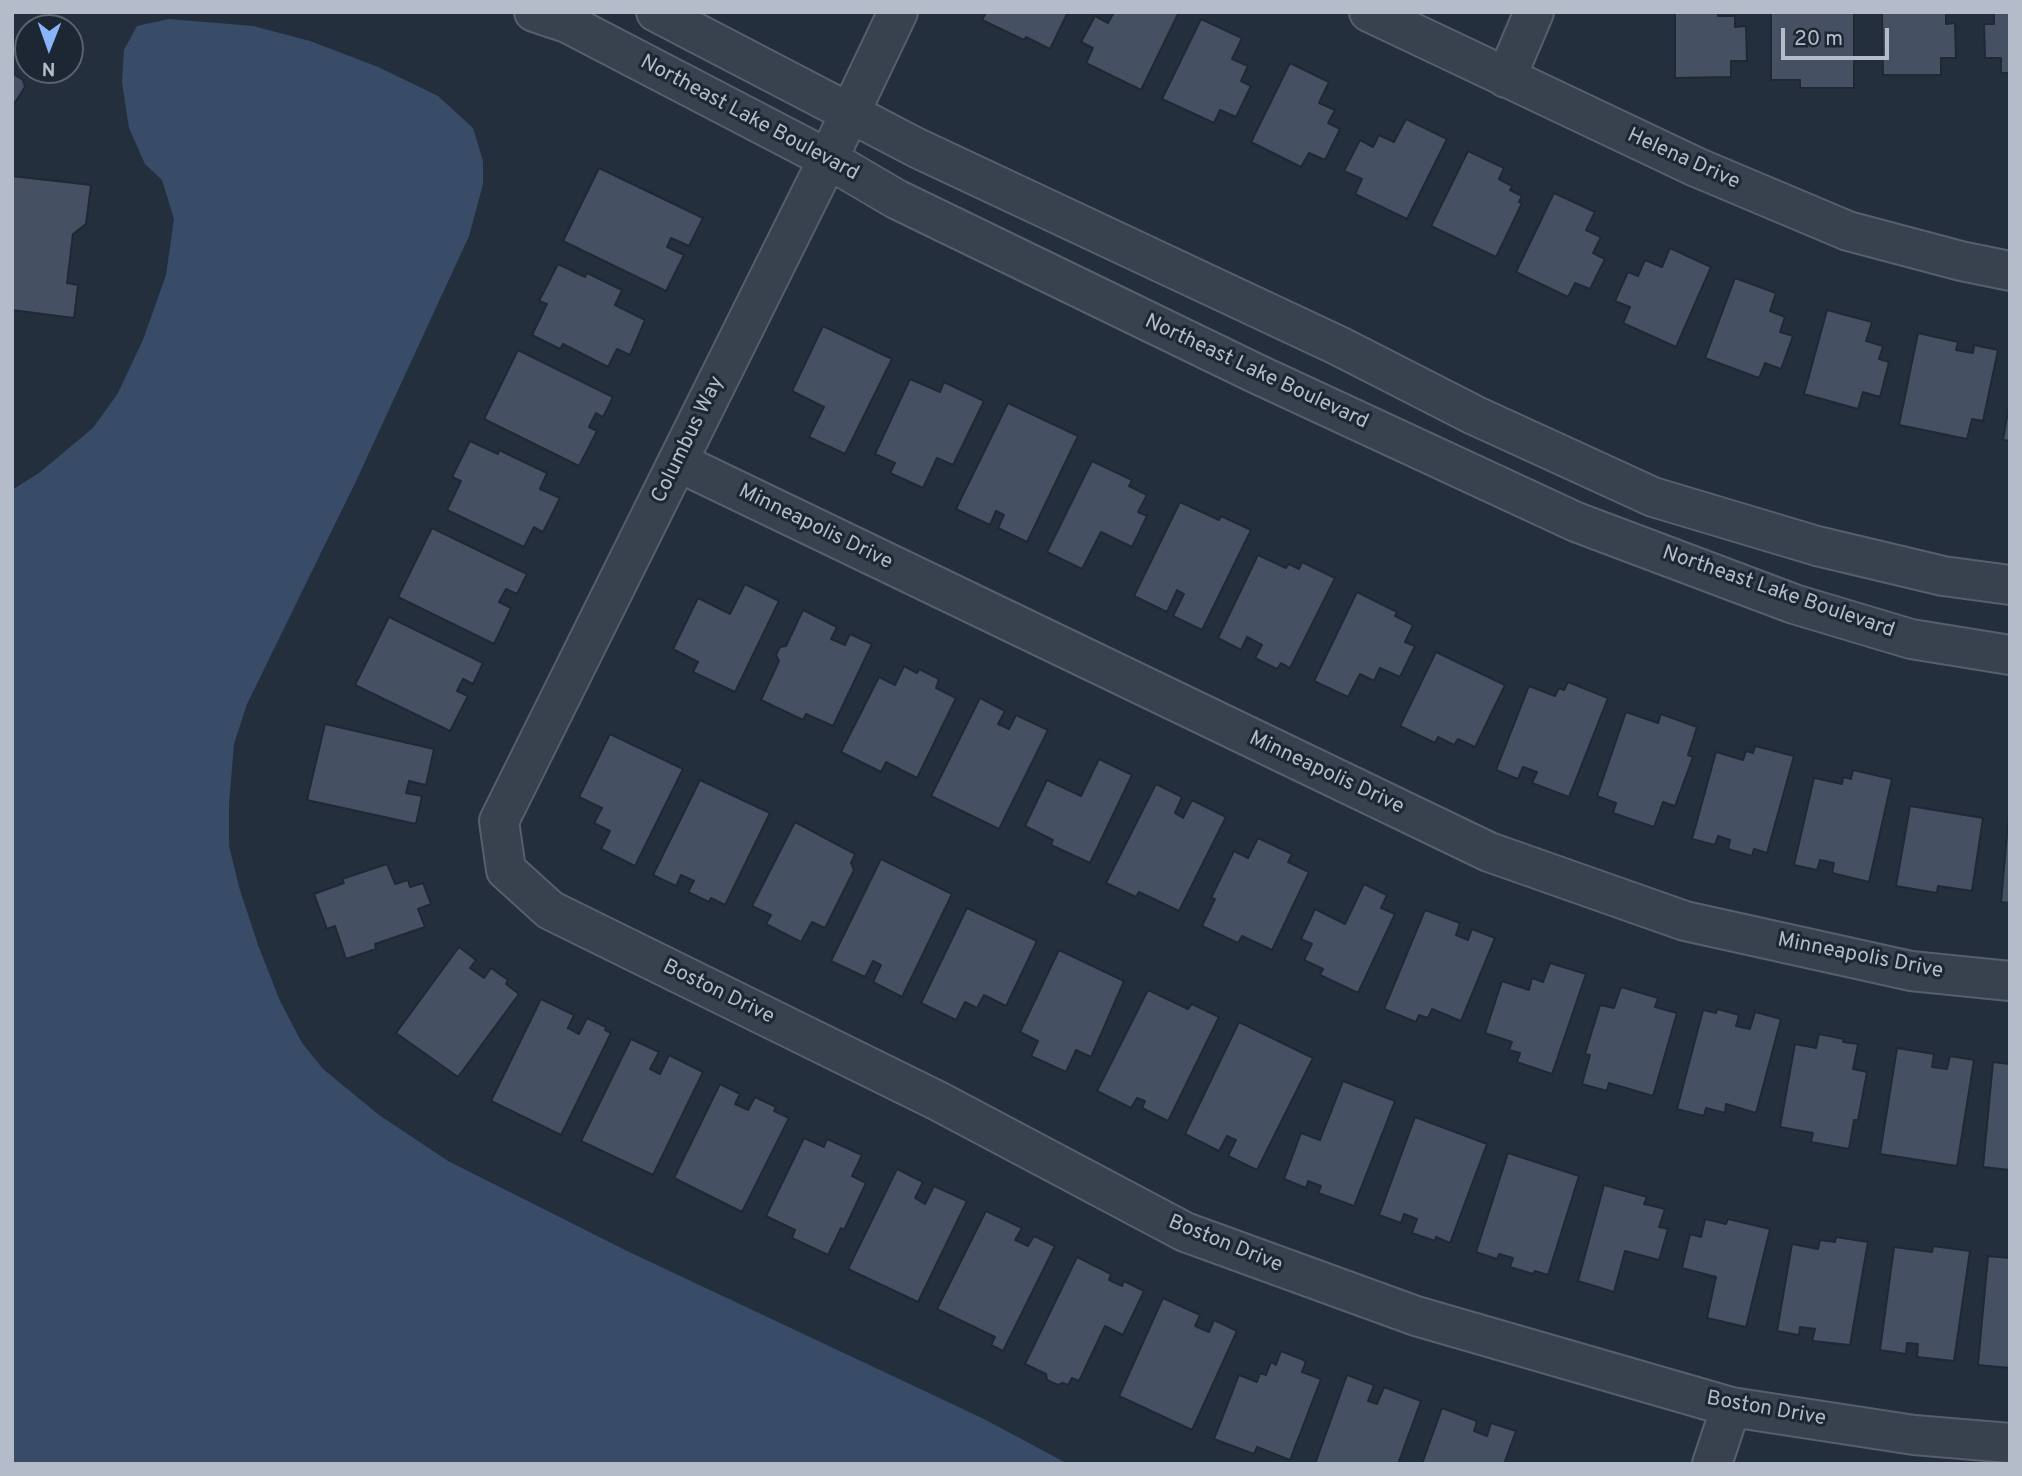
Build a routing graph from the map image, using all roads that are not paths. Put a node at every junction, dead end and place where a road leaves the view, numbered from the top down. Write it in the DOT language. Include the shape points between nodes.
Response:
graph roads {
  1 [pos="534,12"];
  2 [pos="656,12"];
  3 [pos="898,12"];
  4 [pos="1370,12"];
  5 [pos="1534,12"];
  6 [pos="1506,78"];
  7 [pos="849,115"];
  8 [pos="828,159"];
  9 [pos="2010,271"];
  10 [pos="678,462"];
  11 [pos="2010,586"];
  12 [pos="2010,655"];
  13 [pos="506,870"];
  14 [pos="2010,981"];
  15 [pos="1731,1407"];
  16 [pos="2010,1443"];
  17 [pos="1712,1464"];
  1 -- 8 [label="street, Northeast Lake Boulevard" via="567,23"];
  2 -- 7 [label="street"];
  3 -- 7 [label="street, Columbus Way"];
  4 -- 6 [label="street, Helena Drive"];
  5 -- 6 [label="street"];
  6 -- 9 [label="street, Helena Drive" via="1696,167 1848,231"];
  7 -- 8 [label="street, Columbus Way"];
  7 -- 11 [label="street" via="1653,497 1817,546 1943,576"];
  8 -- 10 [label="street, Columbus Way"];
  8 -- 12 [label="street, Northeast Lake Boulevard" via="896,198 1257,374 1576,522 1807,608 1911,639"];
  10 -- 13 [label="street, Columbus Way" via="499,821"];
  10 -- 14 [label="street, Minneapolis Drive" via="1489,852 1685,921 1911,971"];
  13 -- 15 [label="street, Boston Drive" via="550,910 937,1101 1185,1232 1416,1316"];
  15 -- 16 [label="street, Boston Drive" via="1914,1435"];
  15 -- 17 [label="street"];
}
